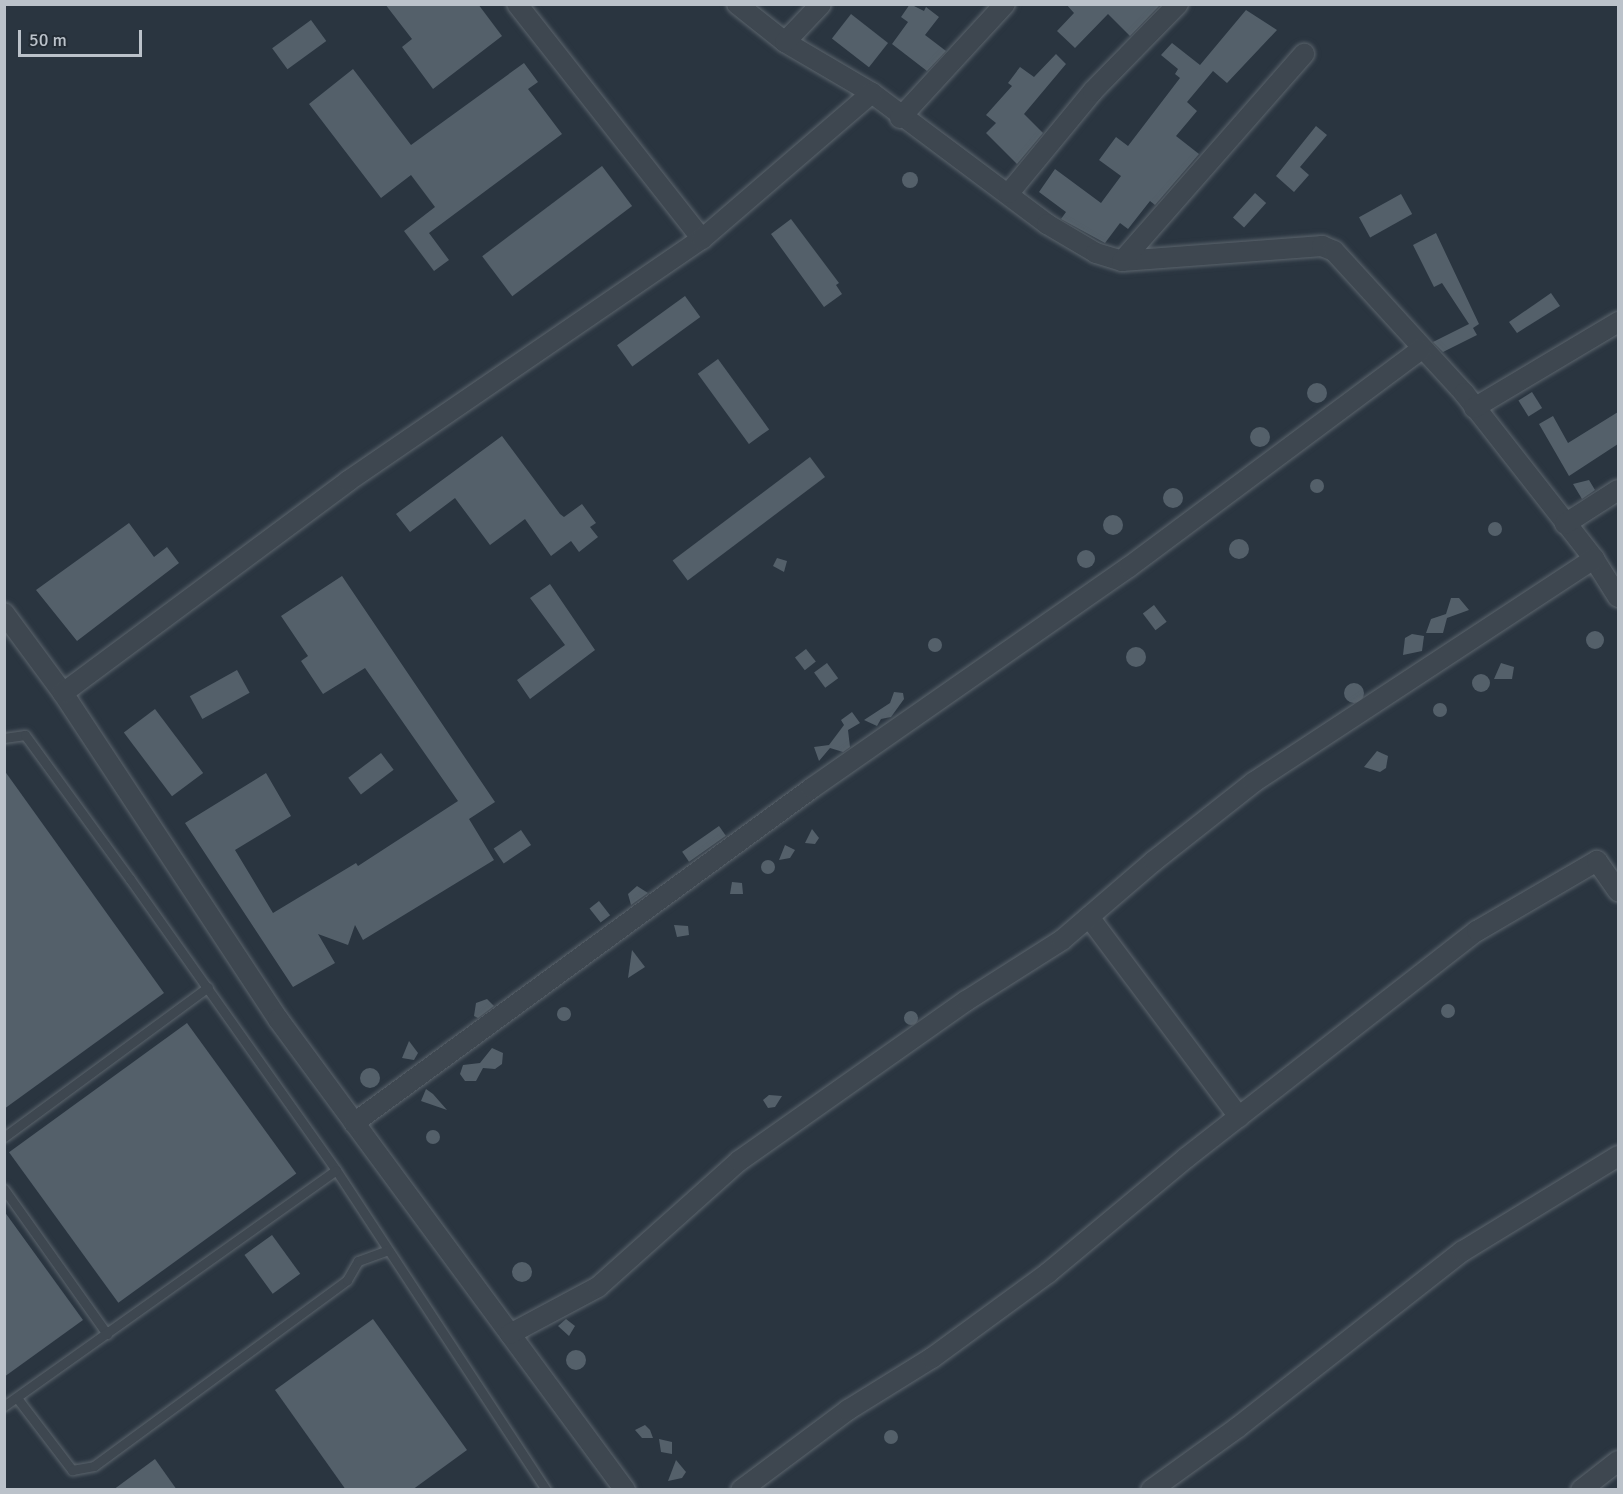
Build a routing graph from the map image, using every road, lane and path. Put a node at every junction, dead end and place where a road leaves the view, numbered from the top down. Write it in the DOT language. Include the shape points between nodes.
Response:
graph roads {
  1 [pos="517,4"];
  2 [pos="737,4"];
  3 [pos="821,4"];
  4 [pos="1005,4"];
  5 [pos="1178,4"];
  6 [pos="785,42"];
  7 [pos="1304,54"];
  8 [pos="872,93"];
  9 [pos="900,118"];
  10 [pos="1009,194"];
  11 [pos="702,239"];
  12 [pos="1122,261"];
  13 [pos="1618,322"];
  14 [pos="1421,350"];
  15 [pos="1474,408"];
  16 [pos="1618,490"];
  17 [pos="1566,524"];
  18 [pos="1594,559"];
  19 [pos="1618,597"];
  20 [pos="4,613"];
  21 [pos="63,693"];
  22 [pos="4,738"];
  23 [pos="1618,891"];
  24 [pos="1089,917"];
  25 [pos="208,987"];
  26 [pos="1239,1117"];
  27 [pos="354,1123"];
  28 [pos="4,1137"];
  29 [pos="1618,1156"];
  30 [pos="336,1170"];
  31 [pos="4,1189"];
  32 [pos="386,1251"];
  33 [pos="107,1334"];
  34 [pos="510,1334"];
  35 [pos="17,1398"];
  36 [pos="4,1407"];
  37 [pos="1618,1461"];
  38 [pos="546,1490"];
  39 [pos="625,1490"];
  40 [pos="741,1490"];
  41 [pos="1151,1490"];
  42 [pos="1581,1490"];
  1 -- 11 [label="street"];
  2 -- 6 [label="street"];
  3 -- 6 [label="street"];
  4 -- 9 [label="street"];
  5 -- 10 [label="street" via="1094,91"];
  6 -- 8 [label="street"];
  7 -- 12 [label="street"];
  8 -- 9 [label="street"];
  8 -- 11 [label="street"];
  9 -- 10 [label="street"];
  10 -- 12 [label="street" via="1071,240"];
  11 -- 21 [label="street" via="348,481"];
  12 -- 14 [label="street" via="1322,246 1343,259"];
  13 -- 15 [label="street"];
  14 -- 15 [label="street"];
  14 -- 27 [label="street" via="1129,567 812,788"];
  15 -- 17 [label="street"];
  16 -- 17 [label="street"];
  17 -- 18 [label="street"];
  18 -- 19 [label="street"];
  18 -- 24 [label="street" via="1254,782"];
  20 -- 21 [label="street"];
  21 -- 27 [label="street" via="278,1019"];
  22 -- 25 [label="lane" via="25,735"];
  23 -- 26 [label="street" via="1601,863 1592,863 1478,931"];
  24 -- 26 [label="street"];
  24 -- 34 [label="street" via="1062,940 966,1001 739,1161 598,1287"];
  25 -- 28 [label="lane"];
  25 -- 30 [label="lane"];
  26 -- 40 [label="street" via="1048,1273 932,1358 848,1410"];
  27 -- 34 [label="street"];
  29 -- 41 [label="street" via="1463,1251 1237,1428"];
  30 -- 32 [label="lane"];
  30 -- 33 [label="lane"];
  31 -- 33 [label="lane"];
  32 -- 35 [label="lane" via="358,1261 346,1280 94,1466 72,1470"];
  32 -- 38 [label="lane"];
  33 -- 35 [label="lane"];
  34 -- 39 [label="street"];
  35 -- 36 [label="lane"];
  37 -- 42 [label="street"];
}
